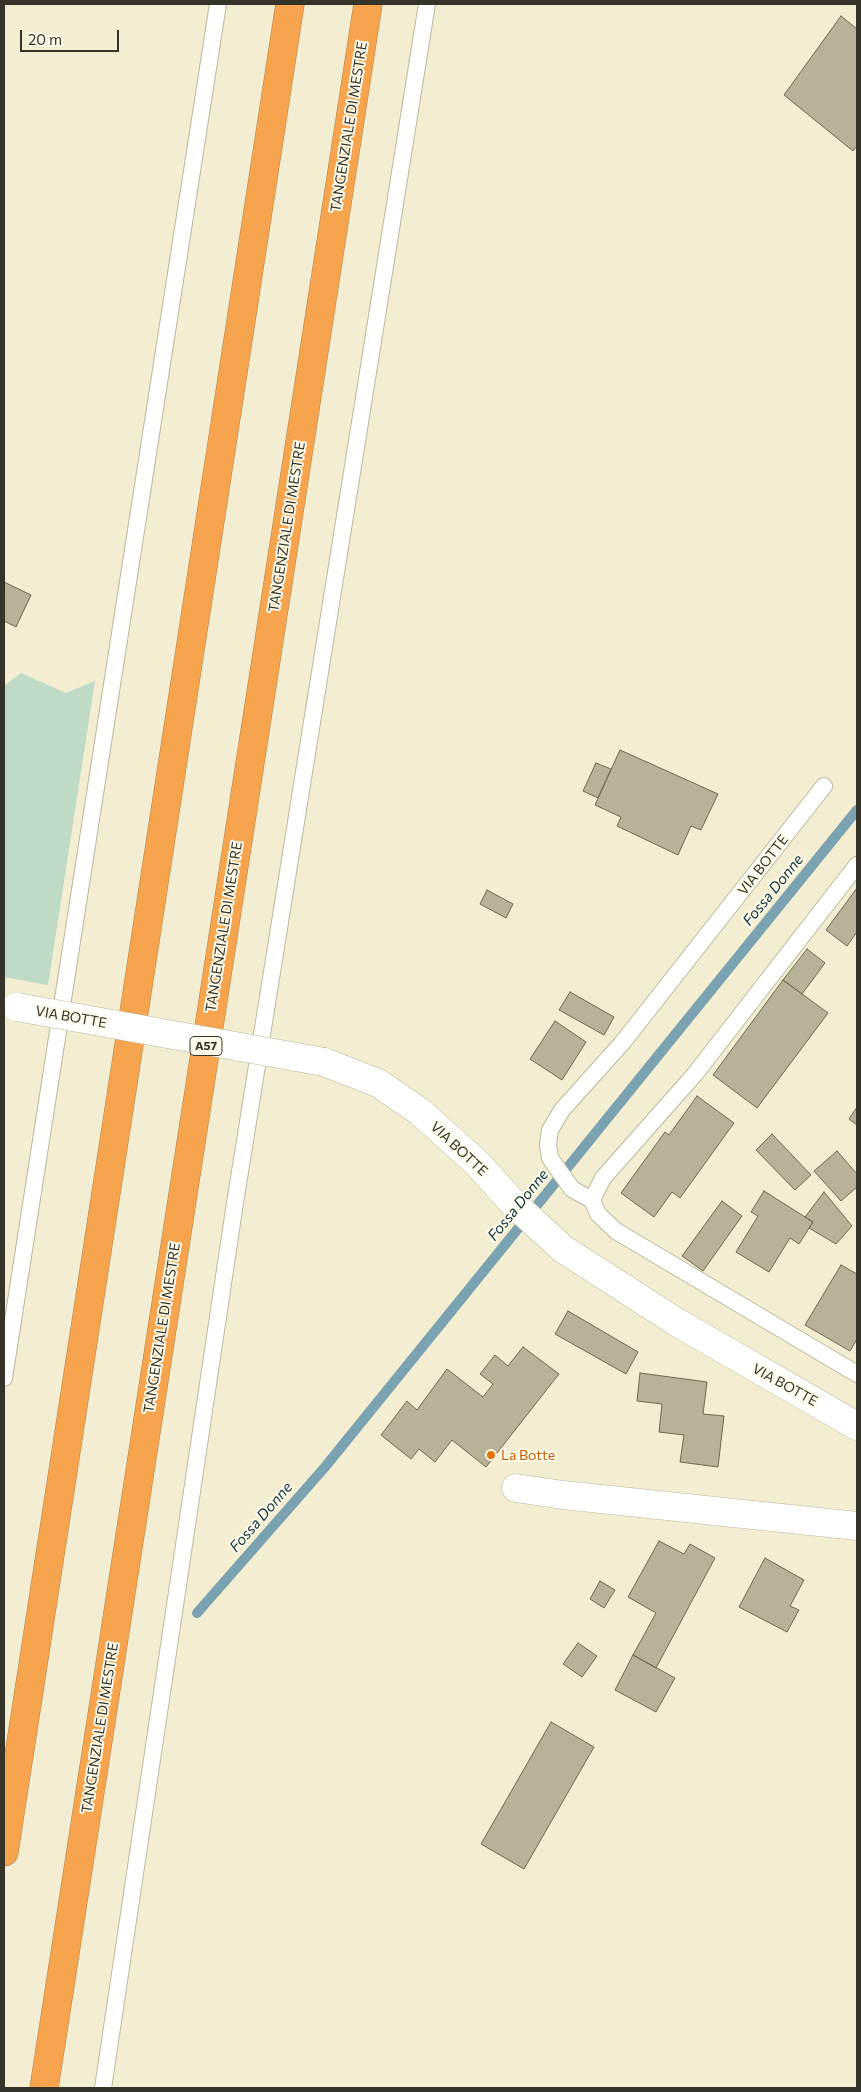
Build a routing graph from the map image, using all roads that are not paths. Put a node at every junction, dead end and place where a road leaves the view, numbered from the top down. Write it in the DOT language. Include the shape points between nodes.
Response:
graph roads {
  1 [pos="218,4"];
  2 [pos="290,4"];
  3 [pos="368,4"];
  4 [pos="427,4"];
  5 [pos="824,786"];
  6 [pos="857,865"];
  7 [pos="11,1007"];
  8 [pos="592,1200"];
  9 [pos="857,1374"];
  10 [pos="4,1378"];
  11 [pos="857,1426"];
  12 [pos="516,1488"];
  13 [pos="857,1526"];
  14 [pos="4,1852"];
  15 [pos="44,2088"];
  16 [pos="103,2088"];
  1 -- 10 [label="lane"];
  2 -- 14 [label="highway"];
  3 -- 15 [label="highway, TANGENZIALE DI MESTRE / A57"];
  4 -- 16 [label="lane" via="237,1194"];
  5 -- 8 [label="lane, VIA BOTTE" via="623,1042 562,1110 550,1130 550,1158 572,1189"];
  6 -- 8 [label="lane" via="695,1074 603,1178"];
  7 -- 11 [label="street, VIA BOTTE, bridge" via="324,1062 378,1083 419,1111 477,1163 514,1204 571,1254 678,1323"];
  8 -- 9 [label="lane, VIA BOTTE" via="598,1214 616,1231"];
  12 -- 13 [label="street"];
}
